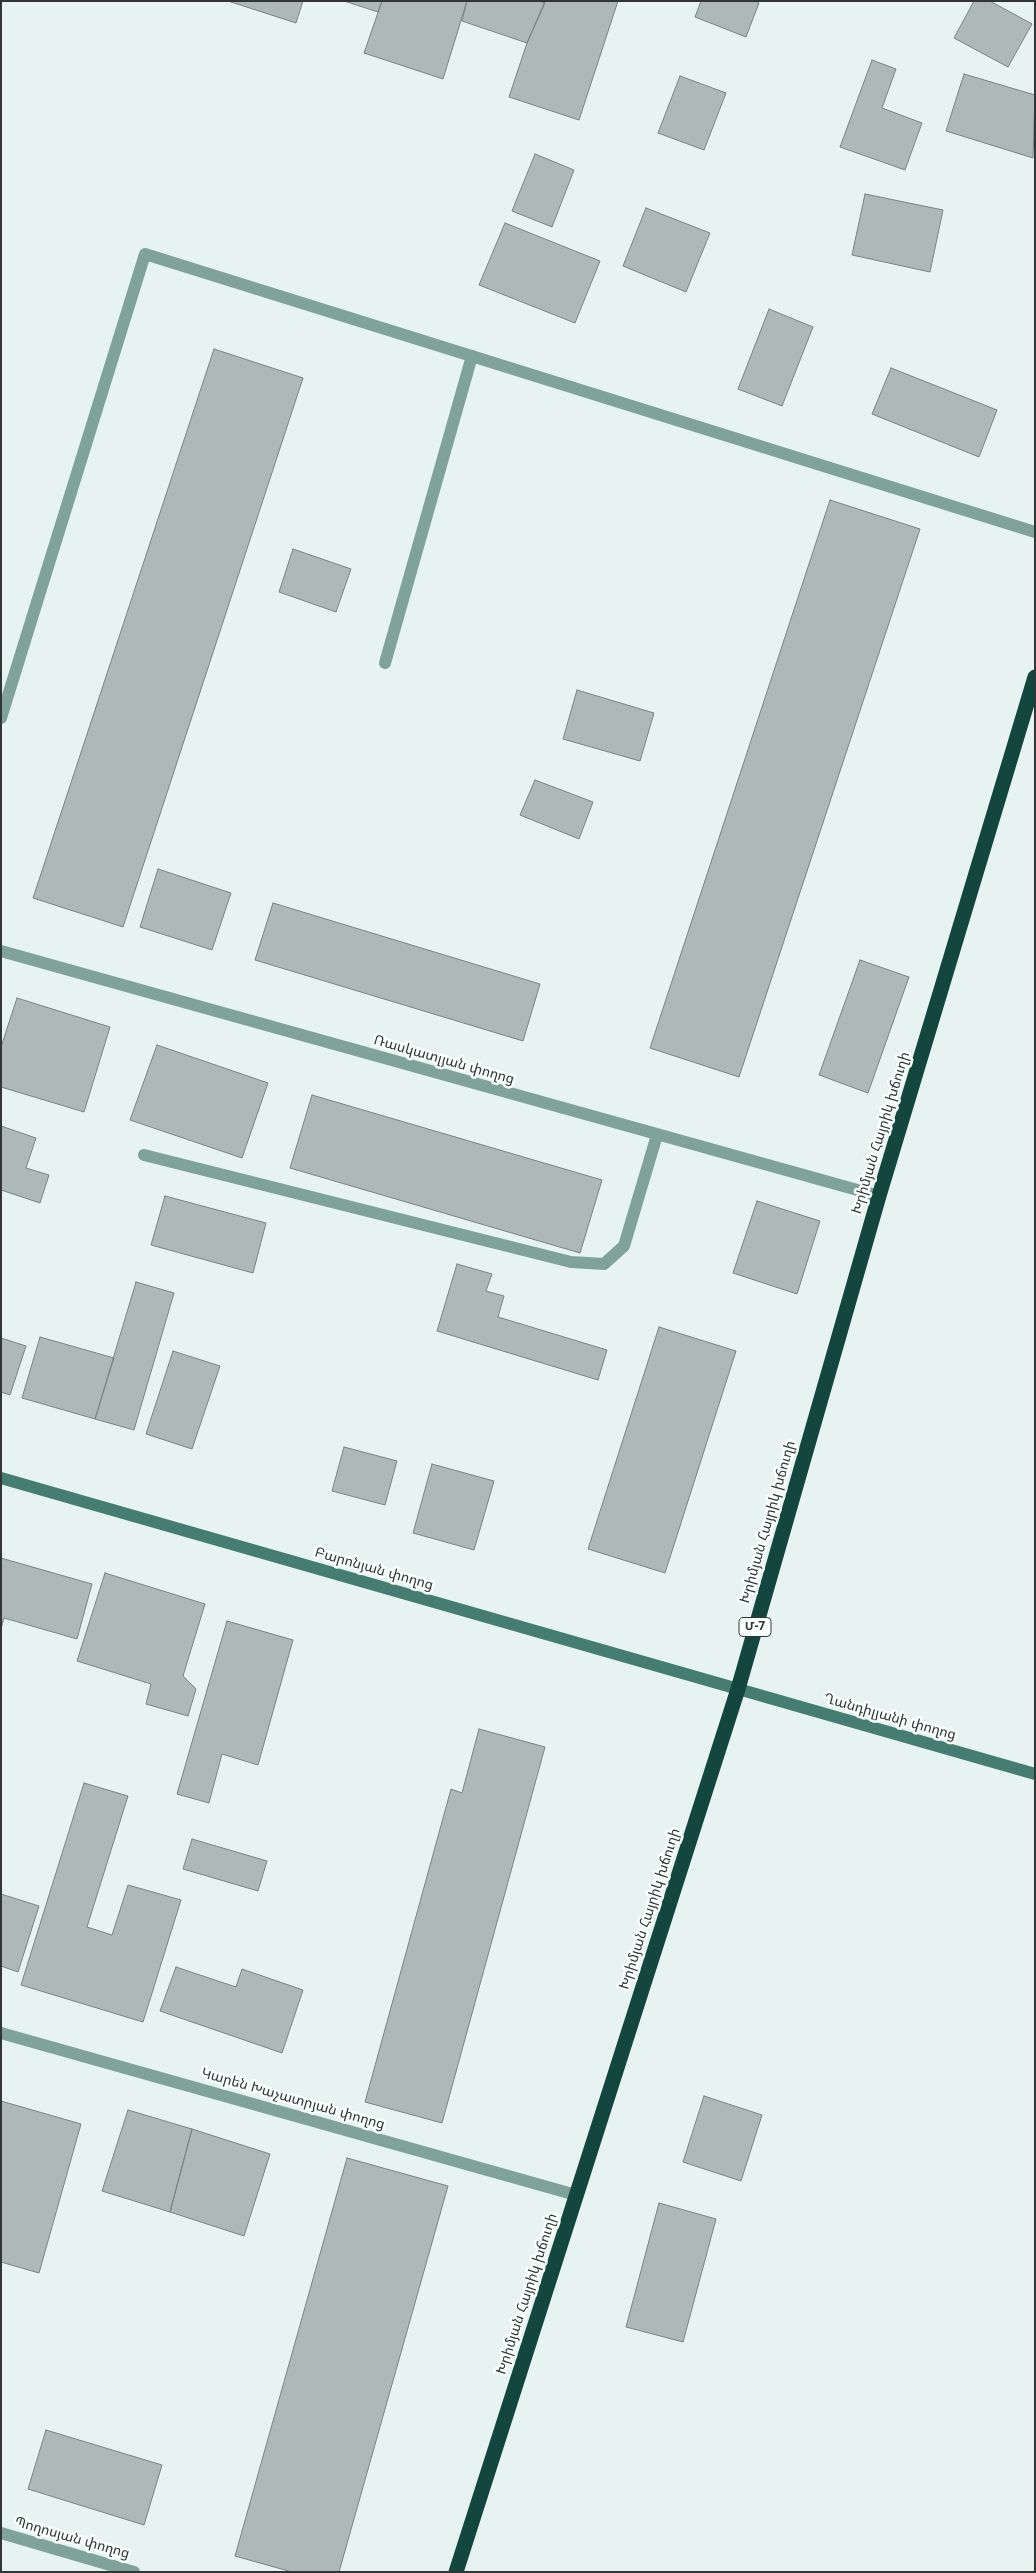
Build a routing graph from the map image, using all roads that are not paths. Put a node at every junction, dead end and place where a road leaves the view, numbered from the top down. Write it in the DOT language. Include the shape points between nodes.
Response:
graph roads {
  1 [pos="472,356"];
  2 [pos="1035,532"];
  3 [pos="384,663"];
  4 [pos="1035,677"];
  5 [pos="1,718"];
  6 [pos="1,951"];
  7 [pos="657,1135"];
  8 [pos="144,1155"];
  9 [pos="879,1196"];
  10 [pos="1,1478"];
  11 [pos="738,1689"];
  12 [pos="1035,1774"];
  13 [pos="1,2033"];
  14 [pos="576,2195"];
  15 [pos="1,2533"];
  16 [pos="134,2572"];
  17 [pos="456,2572"];
  1 -- 2 [label="street"];
  1 -- 3 [label="street"];
  1 -- 5 [label="street" via="145,254"];
  4 -- 9 [label="highway, Խրիմյան Հայրիկ խճուղի / Մ-7"];
  6 -- 7 [label="street, Ռասկատլյան փողոց"];
  7 -- 8 [label="street" via="624,1246 604,1264 571,1262"];
  7 -- 9 [label="street, Ռասկատլյան փողոց"];
  9 -- 11 [label="highway, Խրիմյան Հայրիկ խճուղի / Մ-7"];
  10 -- 11 [label="main road, Բարոնյան փողոց"];
  11 -- 12 [label="main road, Ղանդիլյանի փողոց"];
  11 -- 14 [label="highway, Խրիմյան Հայրիկ խճուղի / Մ-7"];
  13 -- 14 [label="street, Կարեն Խաչատրյան փողոց"];
  14 -- 17 [label="highway, Խրիմյան Հայրիկ խճուղի / Մ-7"];
  15 -- 16 [label="street, Պողոսյան փողոց"];
}
